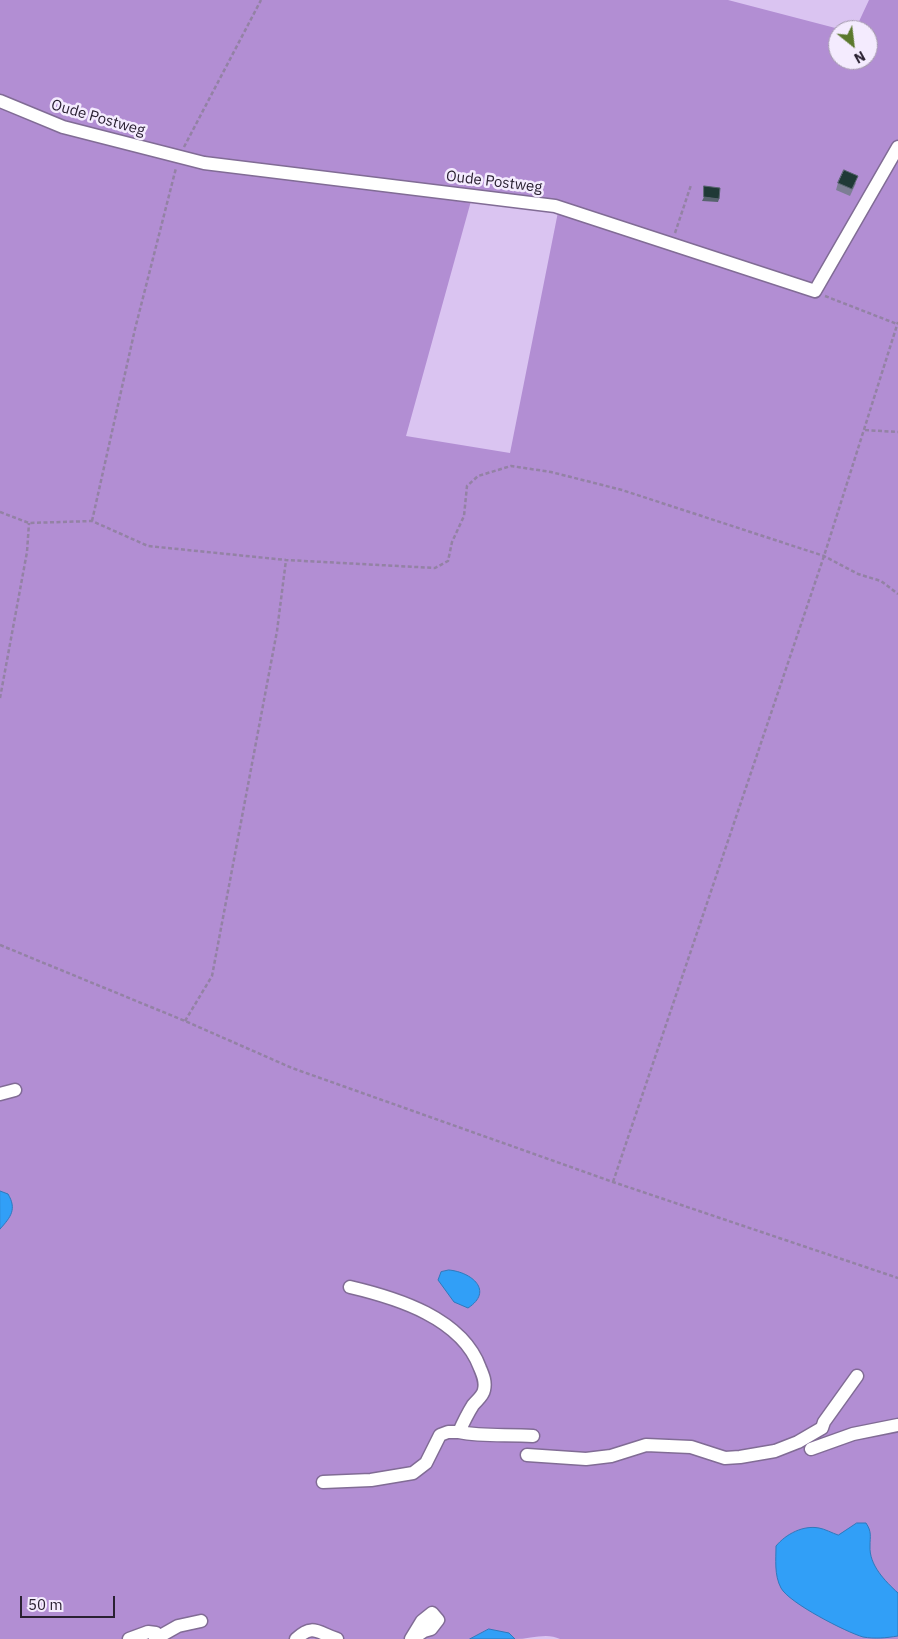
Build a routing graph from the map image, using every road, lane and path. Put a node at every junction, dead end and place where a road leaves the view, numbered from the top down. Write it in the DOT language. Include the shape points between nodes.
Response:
graph roads {
  1 [pos="260,0"];
  2 [pos="0,101"];
  3 [pos="898,147"];
  4 [pos="179,157"];
  5 [pos="691,185"];
  6 [pos="671,244"];
  7 [pos="815,291"];
  8 [pos="898,323"];
  9 [pos="865,430"];
  10 [pos="898,432"];
  11 [pos="0,512"];
  12 [pos="92,522"];
  13 [pos="29,523"];
  14 [pos="824,556"];
  15 [pos="286,560"];
  16 [pos="898,594"];
  17 [pos="0,698"];
  18 [pos="0,945"];
  19 [pos="185,1021"];
  20 [pos="15,1090"];
  21 [pos="0,1094"];
  22 [pos="614,1182"];
  23 [pos="898,1278"];
  24 [pos="350,1287"];
  25 [pos="857,1376"];
  26 [pos="898,1425"];
  27 [pos="459,1432"];
  28 [pos="533,1436"];
  29 [pos="811,1449"];
  30 [pos="527,1455"];
  31 [pos="323,1482"];
  32 [pos="201,1621"];
  33 [pos="156,1636"];
  34 [pos="129,1639"];
  35 [pos="296,1639"];
  36 [pos="337,1639"];
  1 -- 4 [label="path"];
  2 -- 4 [label="street, Oude Postweg" via="63,127"];
  3 -- 7 [label="street"];
  4 -- 6 [label="street, Oude Postweg" via="204,163 555,206"];
  4 -- 12 [label="path" via="135,329"];
  5 -- 6 [label="path"];
  6 -- 7 [label="street, Oude Postweg"];
  7 -- 8 [label="path"];
  8 -- 9 [label="path"];
  9 -- 10 [label="path"];
  9 -- 14 [label="path"];
  11 -- 13 [label="path"];
  12 -- 13 [label="path"];
  12 -- 15 [label="path" via="148,546"];
  13 -- 17 [label="path" via="27,552"];
  14 -- 15 [label="path" via="622,490 551,472 510,466 478,476 467,486 464,516 452,542 448,561 435,568"];
  14 -- 16 [label="path" via="858,574 881,580"];
  14 -- 22 [label="path"];
  15 -- 19 [label="path" via="278,631 212,976"];
  18 -- 19 [label="path"];
  19 -- 22 [label="path" via="292,1068"];
  20 -- 21 [label="street"];
  22 -- 23 [label="path"];
  24 -- 27 [label="street" via="403,1302 424,1312 456,1332 471,1346 484,1378 484,1391"];
  25 -- 30 [label="street" via="822,1428 775,1451 725,1458 691,1447 646,1445 611,1456 586,1459"];
  26 -- 29 [label="street" via="853,1434"];
  27 -- 28 [label="street" via="477,1436"];
  27 -- 31 [label="street" via="440,1435 426,1464 413,1473 371,1480"];
  32 -- 33 [label="street" via="178,1626"];
  33 -- 34 [label="street" via="148,1632"];
  35 -- 36 [label="street" via="308,1630 318,1630"];
}
